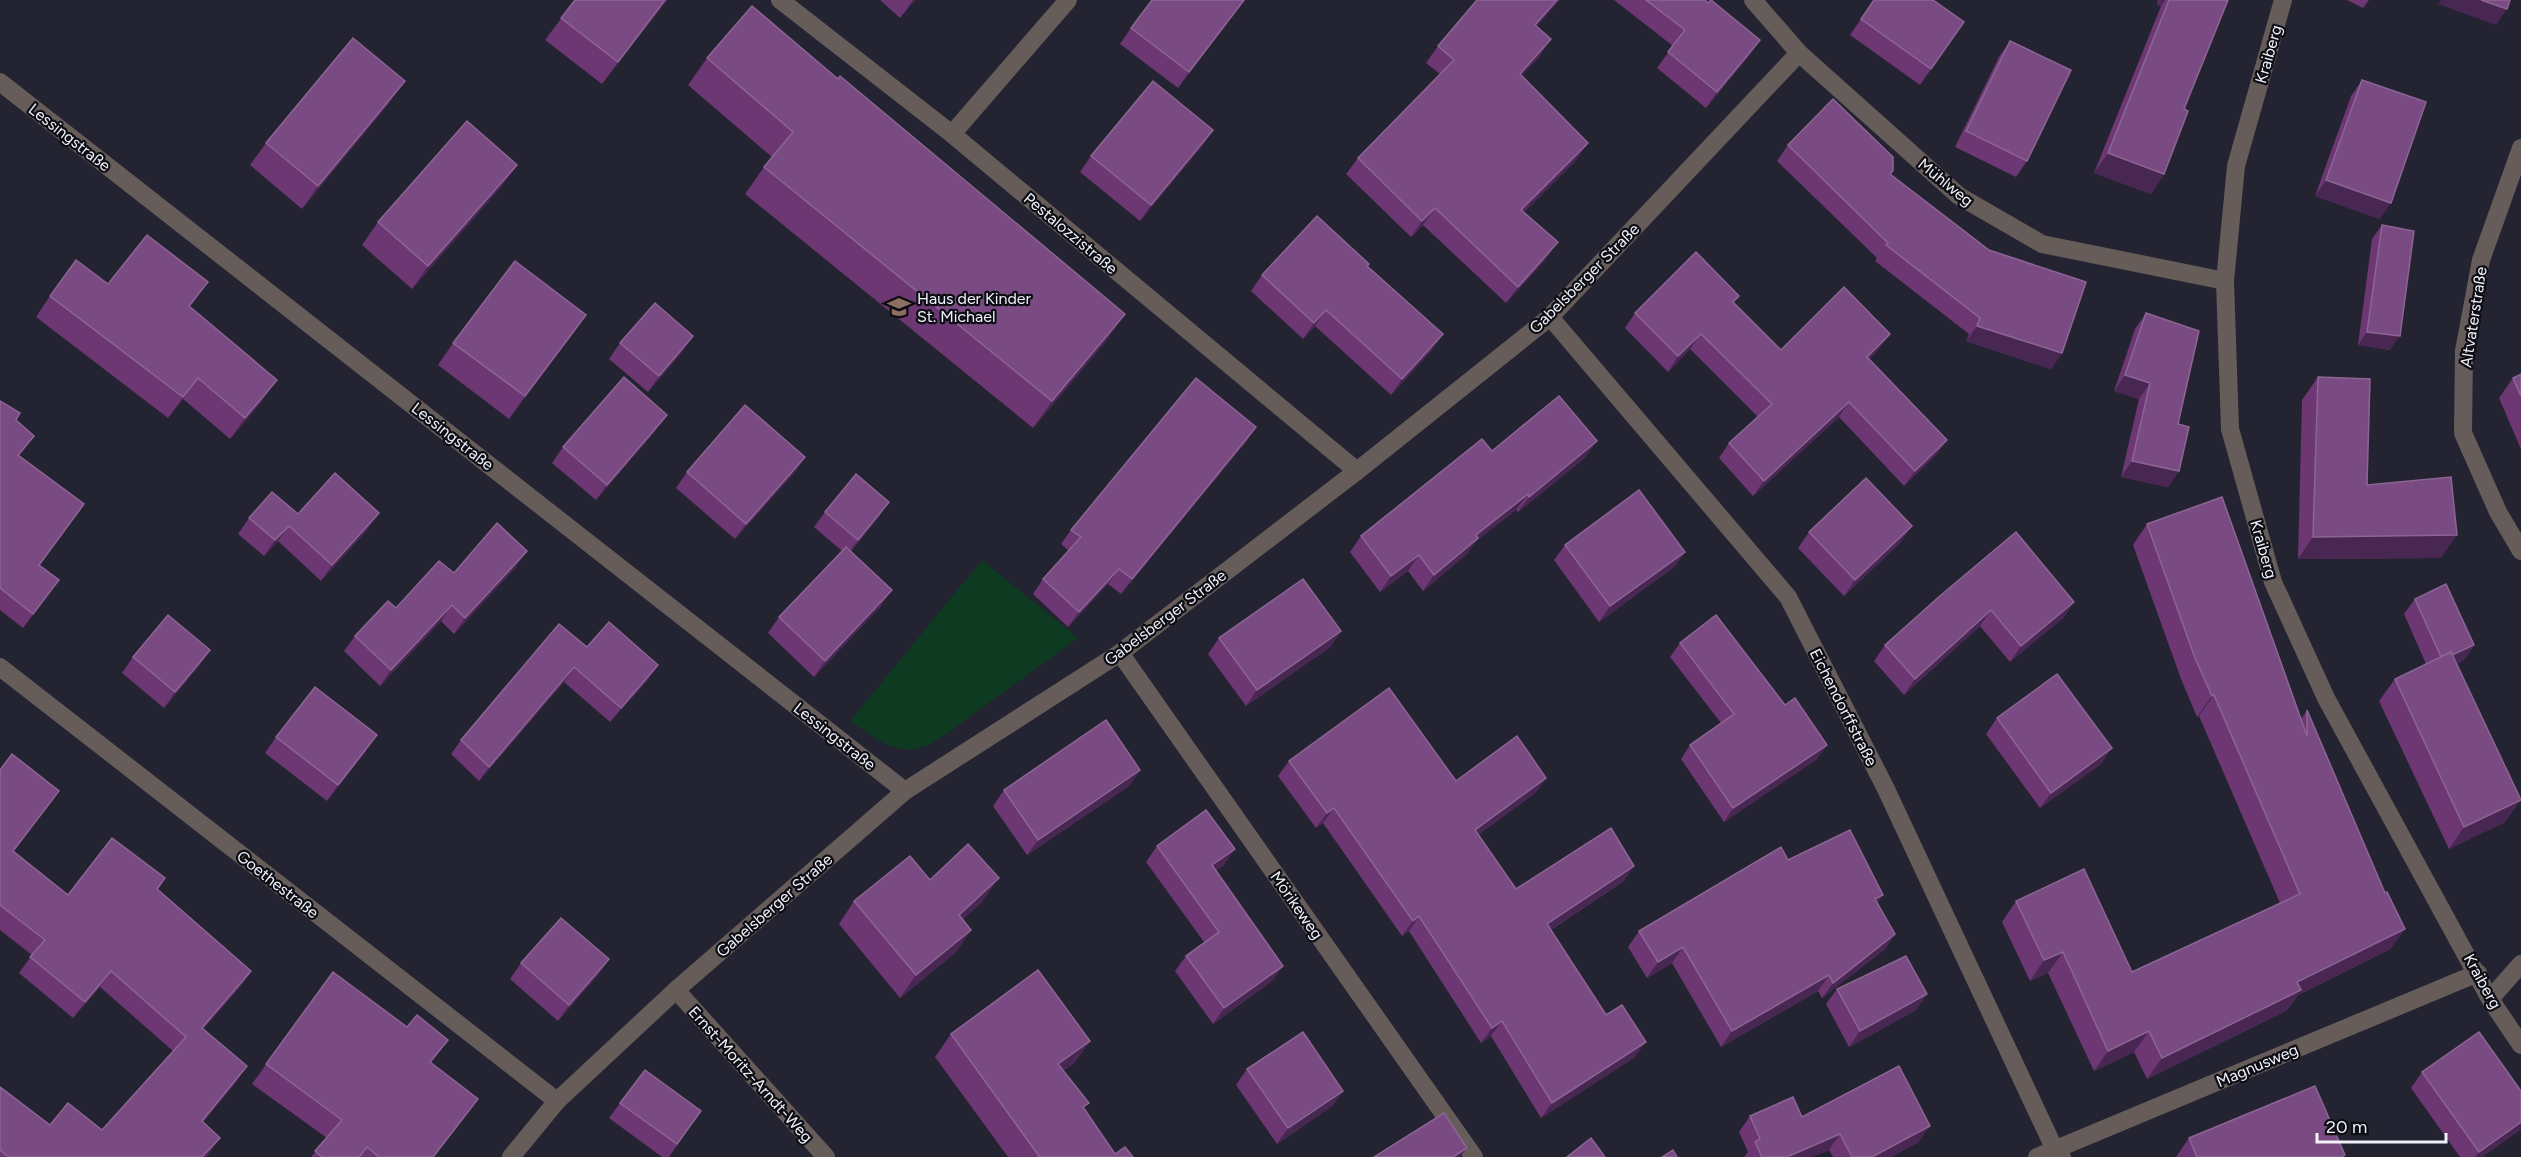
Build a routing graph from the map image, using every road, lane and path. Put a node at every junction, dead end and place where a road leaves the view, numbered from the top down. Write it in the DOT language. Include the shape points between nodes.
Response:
graph roads {
  1 [pos="780,0"];
  2 [pos="1068,0"];
  3 [pos="1753,0"];
  4 [pos="2283,0"];
  5 [pos="1799,53"];
  6 [pos="0,82"];
  7 [pos="952,134"];
  8 [pos="2521,148"];
  9 [pos="2225,281"];
  10 [pos="1550,317"];
  11 [pos="1357,471"];
  12 [pos="2521,551"];
  13 [pos="1120,653"];
  14 [pos="0,668"];
  15 [pos="905,791"];
  16 [pos="2521,964"];
  17 [pos="2478,973"];
  18 [pos="676,990"];
  19 [pos="2490,999"];
  20 [pos="2521,1045"];
  21 [pos="557,1101"];
  22 [pos="2058,1154"];
  23 [pos="511,1157"];
  24 [pos="826,1157"];
  25 [pos="1474,1157"];
  26 [pos="2037,1157"];
  1 -- 7 [label="street, Pestalozzistraße"];
  2 -- 7 [label="street"];
  3 -- 5 [label="street, Mühlweg"];
  4 -- 9 [label="street, Kraiberg" via="2236,166"];
  5 -- 9 [label="street, Mühlweg" via="1959,196 2042,244"];
  5 -- 10 [label="street, Gabelsberger Straße"];
  6 -- 15 [label="street, Lessingstraße"];
  7 -- 11 [label="street, Pestalozzistraße"];
  8 -- 12 [label="street, Altvaterstraße" via="2481,260 2464,351 2463,433 2498,512"];
  9 -- 17 [label="street, Kraiberg" via="2230,429 2272,582 2326,698"];
  10 -- 11 [label="street, Gabelsberger Straße"];
  10 -- 22 [label="street, Eichendorffstraße" via="1788,597 1885,787"];
  11 -- 13 [label="street, Gabelsberger Straße"];
  13 -- 15 [label="street, Gabelsberger Straße"];
  13 -- 25 [label="street, Mörikeweg"];
  14 -- 21 [label="street, Goethestraße"];
  15 -- 18 [label="street, Gabelsberger Straße"];
  16 -- 19 [label="street"];
  17 -- 19 [label="street, Kraiberg"];
  17 -- 22 [label="street, Magnusweg"];
  18 -- 21 [label="street, Gabelsberger Straße"];
  18 -- 24 [label="street, Ernst-Moritz-Arndt-Weg"];
  19 -- 20 [label="street, Kraiberg"];
  21 -- 23 [label="street, Gabelsberger Straße"];
  22 -- 26 [label="street, Magnusweg"];
}
